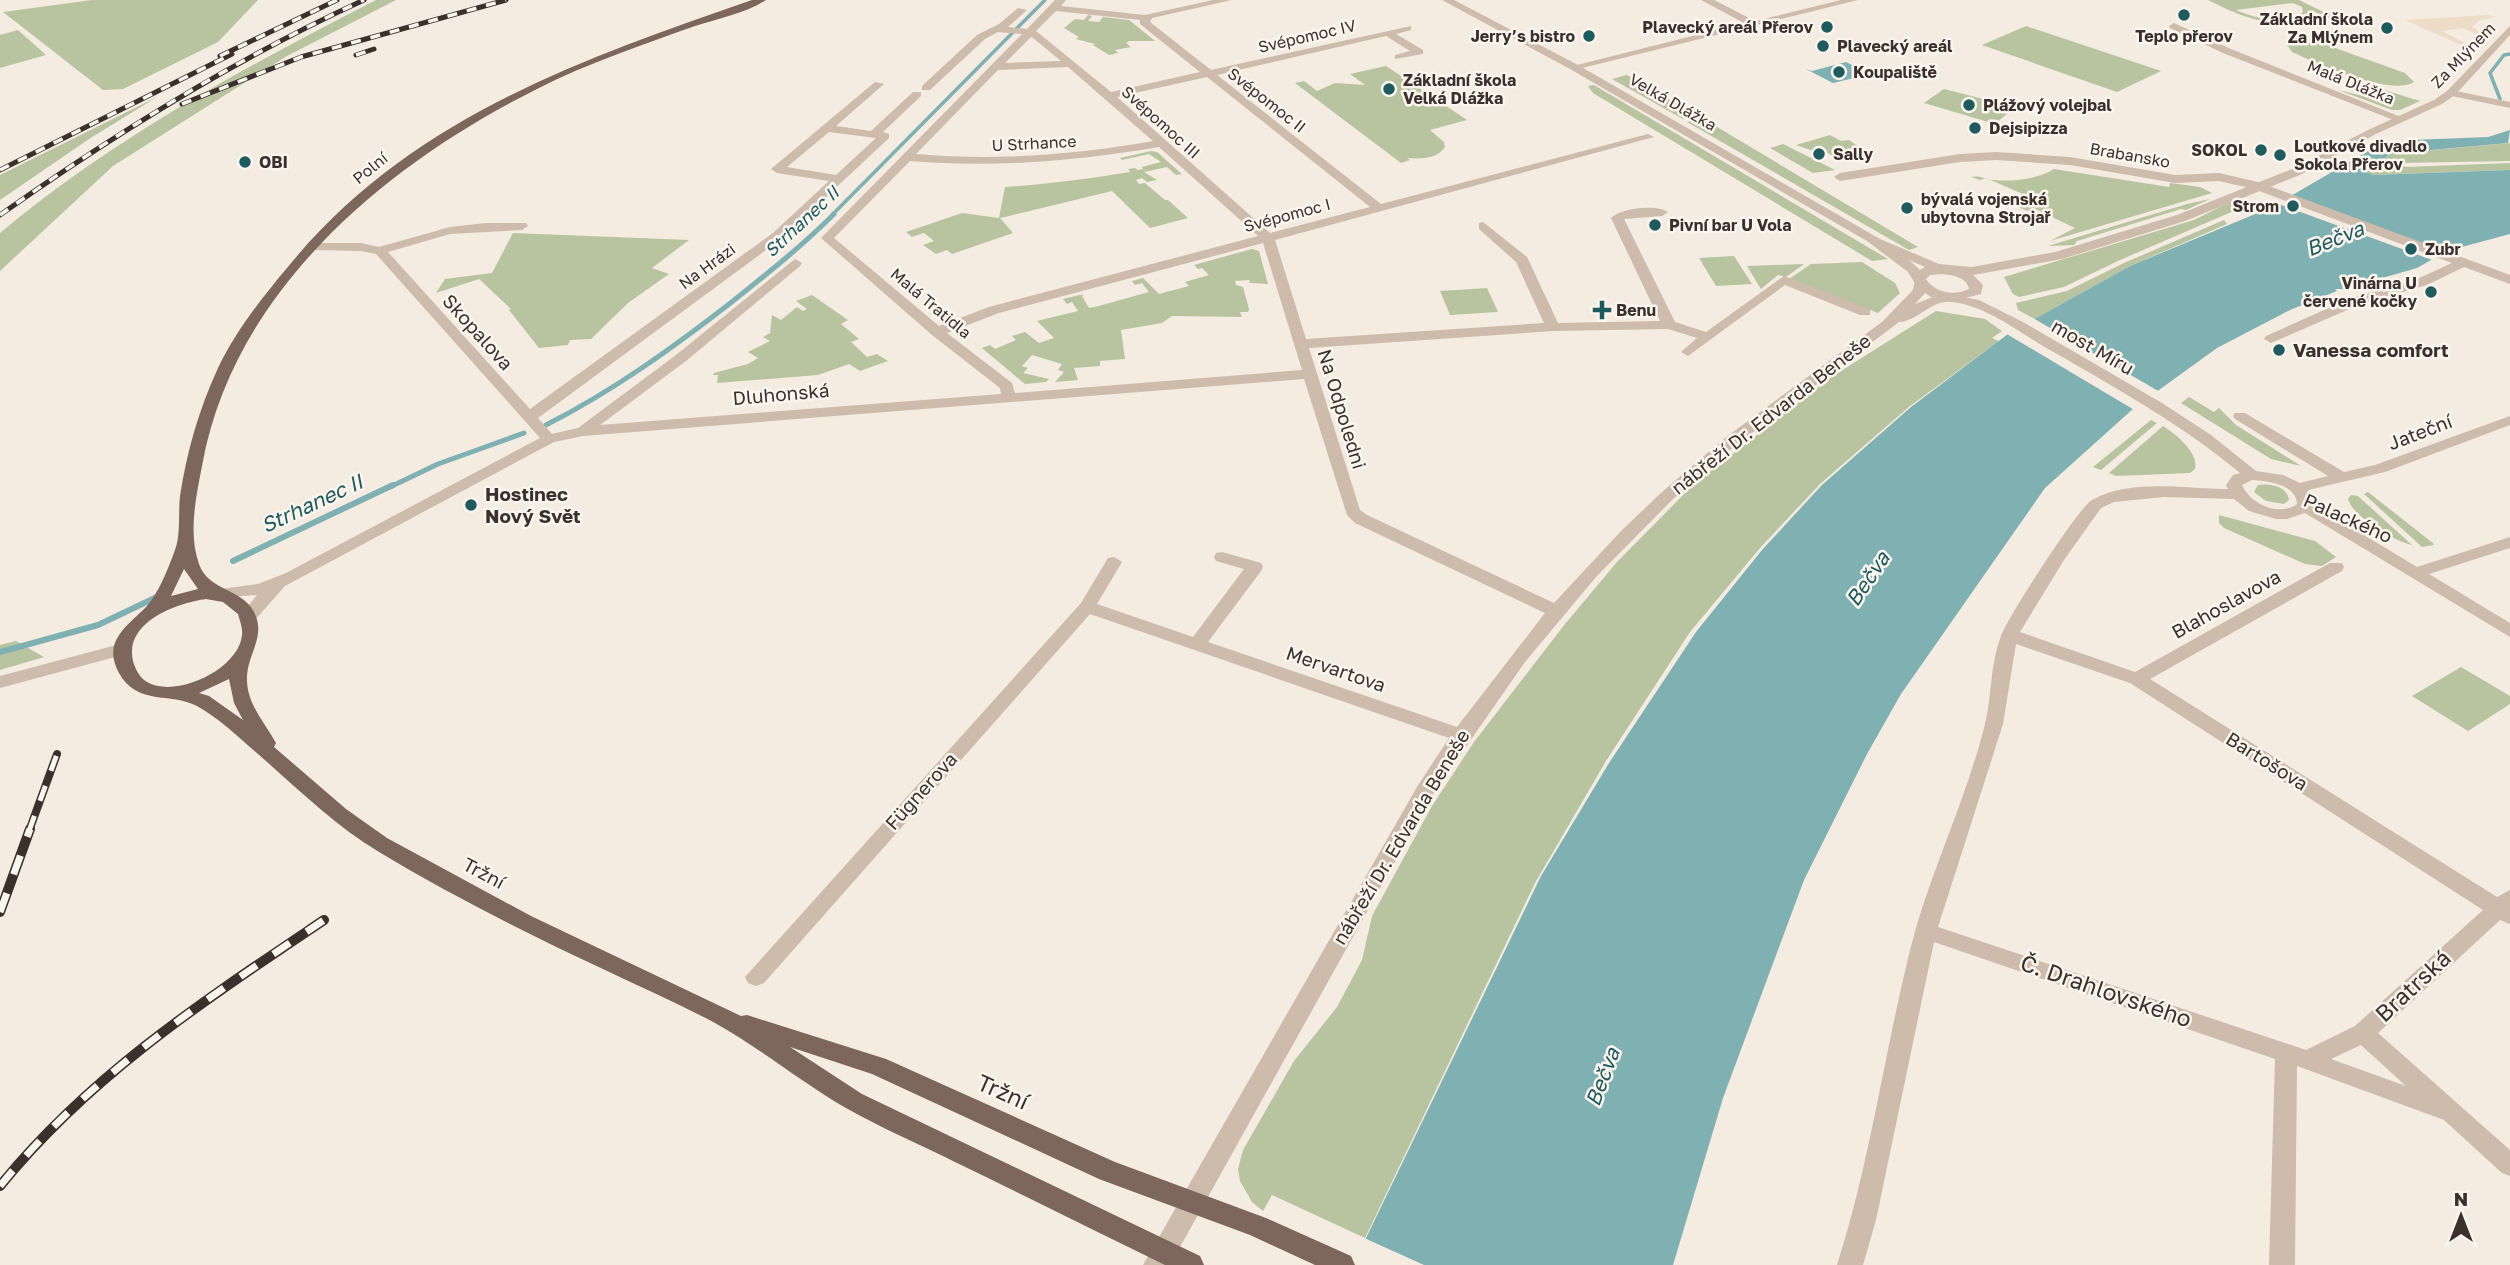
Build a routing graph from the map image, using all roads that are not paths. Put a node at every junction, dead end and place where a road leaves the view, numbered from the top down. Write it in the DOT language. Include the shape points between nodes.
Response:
graph roads {
  1 [pos="755,0"];
  2 [pos="761,0"];
  3 [pos="770,0"];
  4 [pos="1167,0"];
  5 [pos="1227,0"];
  6 [pos="1447,0"];
  7 [pos="1706,0"];
  8 [pos="1853,0"];
  9 [pos="1204,2"];
  10 [pos="1057,4"];
  11 [pos="1022,10"];
  12 [pos="721,14"];
  13 [pos="1150,16"];
  14 [pos="1754,24"];
  15 [pos="2174,26"];
  16 [pos="1407,28"];
  17 [pos="1002,29"];
  18 [pos="2510,29"];
  19 [pos="1026,31"];
  20 [pos="1388,33"];
  21 [pos="1399,57"];
  22 [pos="1071,64"];
  23 [pos="995,67"];
  24 [pos="1574,67"];
  25 [pos="1209,74"];
  26 [pos="879,84"];
  27 [pos="2451,93"];
  28 [pos="1109,96"];
  29 [pos="2510,105"];
  30 [pos="2400,119"];
  31 [pos="827,128"];
  32 [pos="873,135"];
  33 [pos="1648,137"];
  34 [pos="1161,143"];
  35 [pos="908,156"];
  36 [pos="1840,177"];
  37 [pos="838,179"];
  38 [pos="2193,179"];
  39 [pos="2258,186"];
  40 [pos="2244,192"];
  41 [pos="1379,208"];
  42 [pos="1662,212"];
  43 [pos="522,226"];
  44 [pos="1483,226"];
  45 [pos="1268,239"];
  46 [pos="1877,242"];
  47 [pos="313,246"];
  48 [pos="380,251"];
  49 [pos="2054,257"];
  50 [pos="2463,262"];
  51 [pos="794,263"];
  52 [pos="1947,270"];
  53 [pos="2510,279"];
  54 [pos="1920,282"];
  55 [pos="1977,288"];
  56 [pos="1949,297"];
  57 [pos="1866,312"];
  58 [pos="2014,323"];
  59 [pos="1888,324"];
  60 [pos="1669,325"];
  61 [pos="1553,327"];
  62 [pos="937,332"];
  63 [pos="1708,337"];
  64 [pos="2271,339"];
  65 [pos="1300,344"];
  66 [pos="1688,352"];
  67 [pos="1308,374"];
  68 [pos="1009,397"];
  69 [pos="2241,416"];
  70 [pos="529,417"];
  71 [pos="2510,420"];
  72 [pos="583,431"];
  73 [pos="549,439"];
  74 [pos="2252,475"];
  75 [pos="2344,479"];
  76 [pos="2297,488"];
  77 [pos="2238,494"];
  78 [pos="2305,506"];
  79 [pos="2287,514"];
  80 [pos="186,541"];
  81 [pos="2510,542"];
  82 [pos="1222,557"];
  83 [pos="2392,560"];
  84 [pos="1114,562"];
  85 [pos="2336,567"];
  86 [pos="2415,573"];
  87 [pos="292,577"];
  88 [pos="219,594"];
  89 [pos="1087,607"];
  90 [pos="150,610"];
  91 [pos="1556,611"];
  92 [pos="248,617"];
  93 [pos="2510,631"];
  94 [pos="2010,635"];
  95 [pos="1197,645"];
  96 [pos="124,649"];
  97 [pos="243,657"];
  98 [pos="2136,679"];
  99 [pos="0,682"];
  100 [pos="169,693"];
  101 [pos="1461,734"];
  102 [pos="278,761"];
  103 [pos="2506,907"];
  104 [pos="1926,931"];
  105 [pos="756,977"];
  106 [pos="724,1017"];
  107 [pos="2363,1032"];
  108 [pos="2296,1056"];
  109 [pos="2452,1113"];
  110 [pos="2510,1165"];
  111 [pos="1191,1202"];
  112 [pos="1864,1220"];
  113 [pos="1160,1258"];
  114 [pos="1191,1265"];
  115 [pos="1342,1265"];
  116 [pos="1850,1265"];
  117 [pos="1863,1265"];
  118 [pos="2281,1265"];
  1 -- 12 [label="main road"];
  2 -- 12 [label="main road, Polní"];
  3 -- 12 [label="main road"];
  4 -- 13 [label="street"];
  5 -- 9 [label="street"];
  6 -- 24 [label="street, Velká Dlážka"];
  7 -- 14 [label="street"];
  8 -- 14 [label="street"];
  9 -- 13 [label="street"];
  10 -- 13 [label="street"];
  10 -- 19 [label="street"];
  11 -- 17 [label="street"];
  12 -- 47 [label="main road, Polní" via="578,66 493,107 394,173"];
  13 -- 25 [label="street, Svépomoc II" via="1146,25"];
  14 -- 24 [label="street"];
  15 -- 30 [label="street, Malá Dlážka"];
  16 -- 20 [label="street, Svépomoc IV"];
  17 -- 19 [label="street"];
  17 -- 32 [label="street" via="981,37"];
  18 -- 27 [label="street, Za Mlýnem"];
  19 -- 22 [label="street, Svépomoc III"];
  19 -- 23 [label="street"];
  20 -- 21 [label="street" via="1419,52"];
  20 -- 25 [label="street, Svépomoc IV"];
  22 -- 23 [label="street"];
  22 -- 28 [label="street, Svépomoc III"];
  23 -- 35 [label="street"];
  24 -- 46 [label="street, Velká Dlážka"];
  25 -- 28 [label="street, Svépomoc IV"];
  25 -- 41 [label="street, Svépomoc II"];
  26 -- 31 [label="street"];
  27 -- 29 [label="street"];
  27 -- 30 [label="street, Za Mlýnem"];
  28 -- 34 [label="street, Svépomoc III"];
  30 -- 39 [label="street" via="2296,172"];
  31 -- 32 [label="street"];
  31 -- 37 [label="street" via="777,169"];
  32 -- 37 [label="street, Na Hrázi" via="885,136"];
  33 -- 41 [label="street, Svépomoc I"];
  34 -- 35 [label="street, U Strhance" via="1088,156 1013,162"];
  34 -- 45 [label="street, Svépomoc III"];
  35 -- 62 [label="street, Malá Tratidla" via="827,238"];
  36 -- 38 [label="street, Brabansko" via="1996,156 2045,158"];
  37 -- 70 [label="street, Na Hrázi" via="777,236"];
  38 -- 39 [label="street, Brabansko" via="2219,177"];
  38 -- 40 [label="street" via="2216,181"];
  39 -- 40 [label="street"];
  39 -- 50 [label="street, Brabansko"];
  40 -- 49 [label="street" via="2181,218"];
  41 -- 45 [label="street, Svépomoc I"];
  42 -- 60 [label="street" via="1617,218"];
  43 -- 48 [label="street" via="484,225 404,240"];
  44 -- 61 [label="street" via="1522,260"];
  45 -- 62 [label="street, Svépomoc I" via="993,310"];
  45 -- 65 [label="street"];
  46 -- 52 [label="street, Velká Dlážka"];
  46 -- 54 [label="street, Velká Dlážka" via="1913,270"];
  47 -- 48 [label="street"];
  47 -- 80 [label="main road, Polní" via="262,307 215,389 194,459"];
  48 -- 70 [label="street, Skopalova"];
  49 -- 52 [label="street" via="1972,271"];
  49 -- 55 [label="street, nábřeží Dr. Edvarda Beneše" via="1986,279"];
  50 -- 53 [label="street, Brabansko"];
  50 -- 64 [label="street" via="2422,282 2356,301"];
  51 -- 72 [label="street" via="681,358"];
  52 -- 54 [label="street" via="1926,271"];
  52 -- 55 [label="street, most Míru" via="1968,277"];
  54 -- 56 [label="street, most Míru"];
  54 -- 59 [label="street, nábřeží Dr. Edvarda Beneše" via="1920,291"];
  55 -- 56 [label="street, nábřeží Dr. Edvarda Beneše" via="1968,296"];
  55 -- 58 [label="street, most Míru"];
  56 -- 58 [label="street, most Míru"];
  56 -- 59 [label="street, nábřeží Dr. Edvarda Beneše"];
  57 -- 63 [label="street" via="1784,280"];
  58 -- 74 [label="street, most Míru" via="2208,439"];
  59 -- 91 [label="street, nábřeží Dr. Edvarda Beneše" via="1664,498"];
  60 -- 61 [label="street, Na Odpoledni"];
  60 -- 63 [label="street, Na Odpoledni"];
  61 -- 65 [label="street, Na Odpoledni"];
  62 -- 68 [label="street, Malá Tratidla" via="1007,386"];
  63 -- 66 [label="street"];
  65 -- 67 [label="street, Na Odpoledni"];
  67 -- 68 [label="street, Dluhonská"];
  67 -- 91 [label="street, Na Odpoledni" via="1353,512"];
  68 -- 72 [label="street, Dluhonská"];
  69 -- 75 [label="street"];
  70 -- 73 [label="street, Skopalova"];
  71 -- 75 [label="street, Jateční"];
  72 -- 73 [label="street, Dluhonská"];
  73 -- 87 [label="street, Dluhonská"];
  74 -- 76 [label="street" via="2272,477"];
  74 -- 77 [label="street" via="2235,482"];
  75 -- 76 [label="street, Jateční"];
  76 -- 78 [label="street"];
  77 -- 79 [label="street, Palackého" via="2257,508"];
  77 -- 94 [label="street" via="2143,493 2095,505"];
  78 -- 79 [label="street"];
  78 -- 83 [label="street, Palackého"];
  79 -- 83 [label="street, Palackého"];
  80 -- 88 [label="main road, Polní" via="189,567 198,581"];
  80 -- 90 [label="main road, Polní" via="168,587"];
  81 -- 86 [label="street"];
  82 -- 95 [label="street" via="1255,567"];
  83 -- 86 [label="street, Palackého"];
  84 -- 89 [label="street"];
  85 -- 98 [label="street, Blahoslavova"];
  86 -- 93 [label="street, Palackého"];
  87 -- 88 [label="street, Dluhonská" via="261,589"];
  87 -- 92 [label="street, Dluhonská"];
  88 -- 90 [label="main road, Dluhonská" via="191,594"];
  88 -- 92 [label="main road" via="240,605"];
  89 -- 95 [label="street, Mervartova"];
  89 -- 105 [label="street, Fügnerova"];
  90 -- 96 [label="main road" via="131,631"];
  91 -- 101 [label="street, nábřeží Dr. Edvarda Beneše"];
  92 -- 97 [label="main road" via="250,635"];
  94 -- 98 [label="street, Bartošova"];
  94 -- 104 [label="street" via="1994,724"];
  95 -- 101 [label="street, Mervartova"];
  96 -- 99 [label="street"];
  96 -- 100 [label="main road" via="131,678 146,690"];
  97 -- 100 [label="main road" via="214,680"];
  97 -- 102 [label="main road, Tržní" via="236,674 237,688"];
  98 -- 103 [label="street, Bartošova"];
  100 -- 102 [label="main road, Tržní" via="203,701"];
  101 -- 111 [label="street, nábřeží Dr. Edvarda Beneše"];
  102 -- 106 [label="main road, Tržní" via="380,843 524,922"];
  103 -- 107 [label="street, Bratrská"];
  104 -- 108 [label="street, Č. Drahlovského"];
  104 -- 112 [label="street"];
  106 -- 111 [label="main road, Tržní" via="878,1066 1108,1171"];
  106 -- 113 [label="main road, Tržní" via="854,1101"];
  107 -- 108 [label="street, Bratrská"];
  107 -- 109 [label="street"];
  108 -- 109 [label="street, Č. Drahlovského"];
  108 -- 118 [label="street"];
  109 -- 110 [label="street, Č. Drahlovského"];
  111 -- 113 [label="street, nábřeží Dr. Edvarda Beneše"];
  111 -- 115 [label="main road, Tržní"];
  112 -- 116 [label="street"];
  112 -- 117 [label="street"];
  113 -- 114 [label="main road, Tržní"];
}
